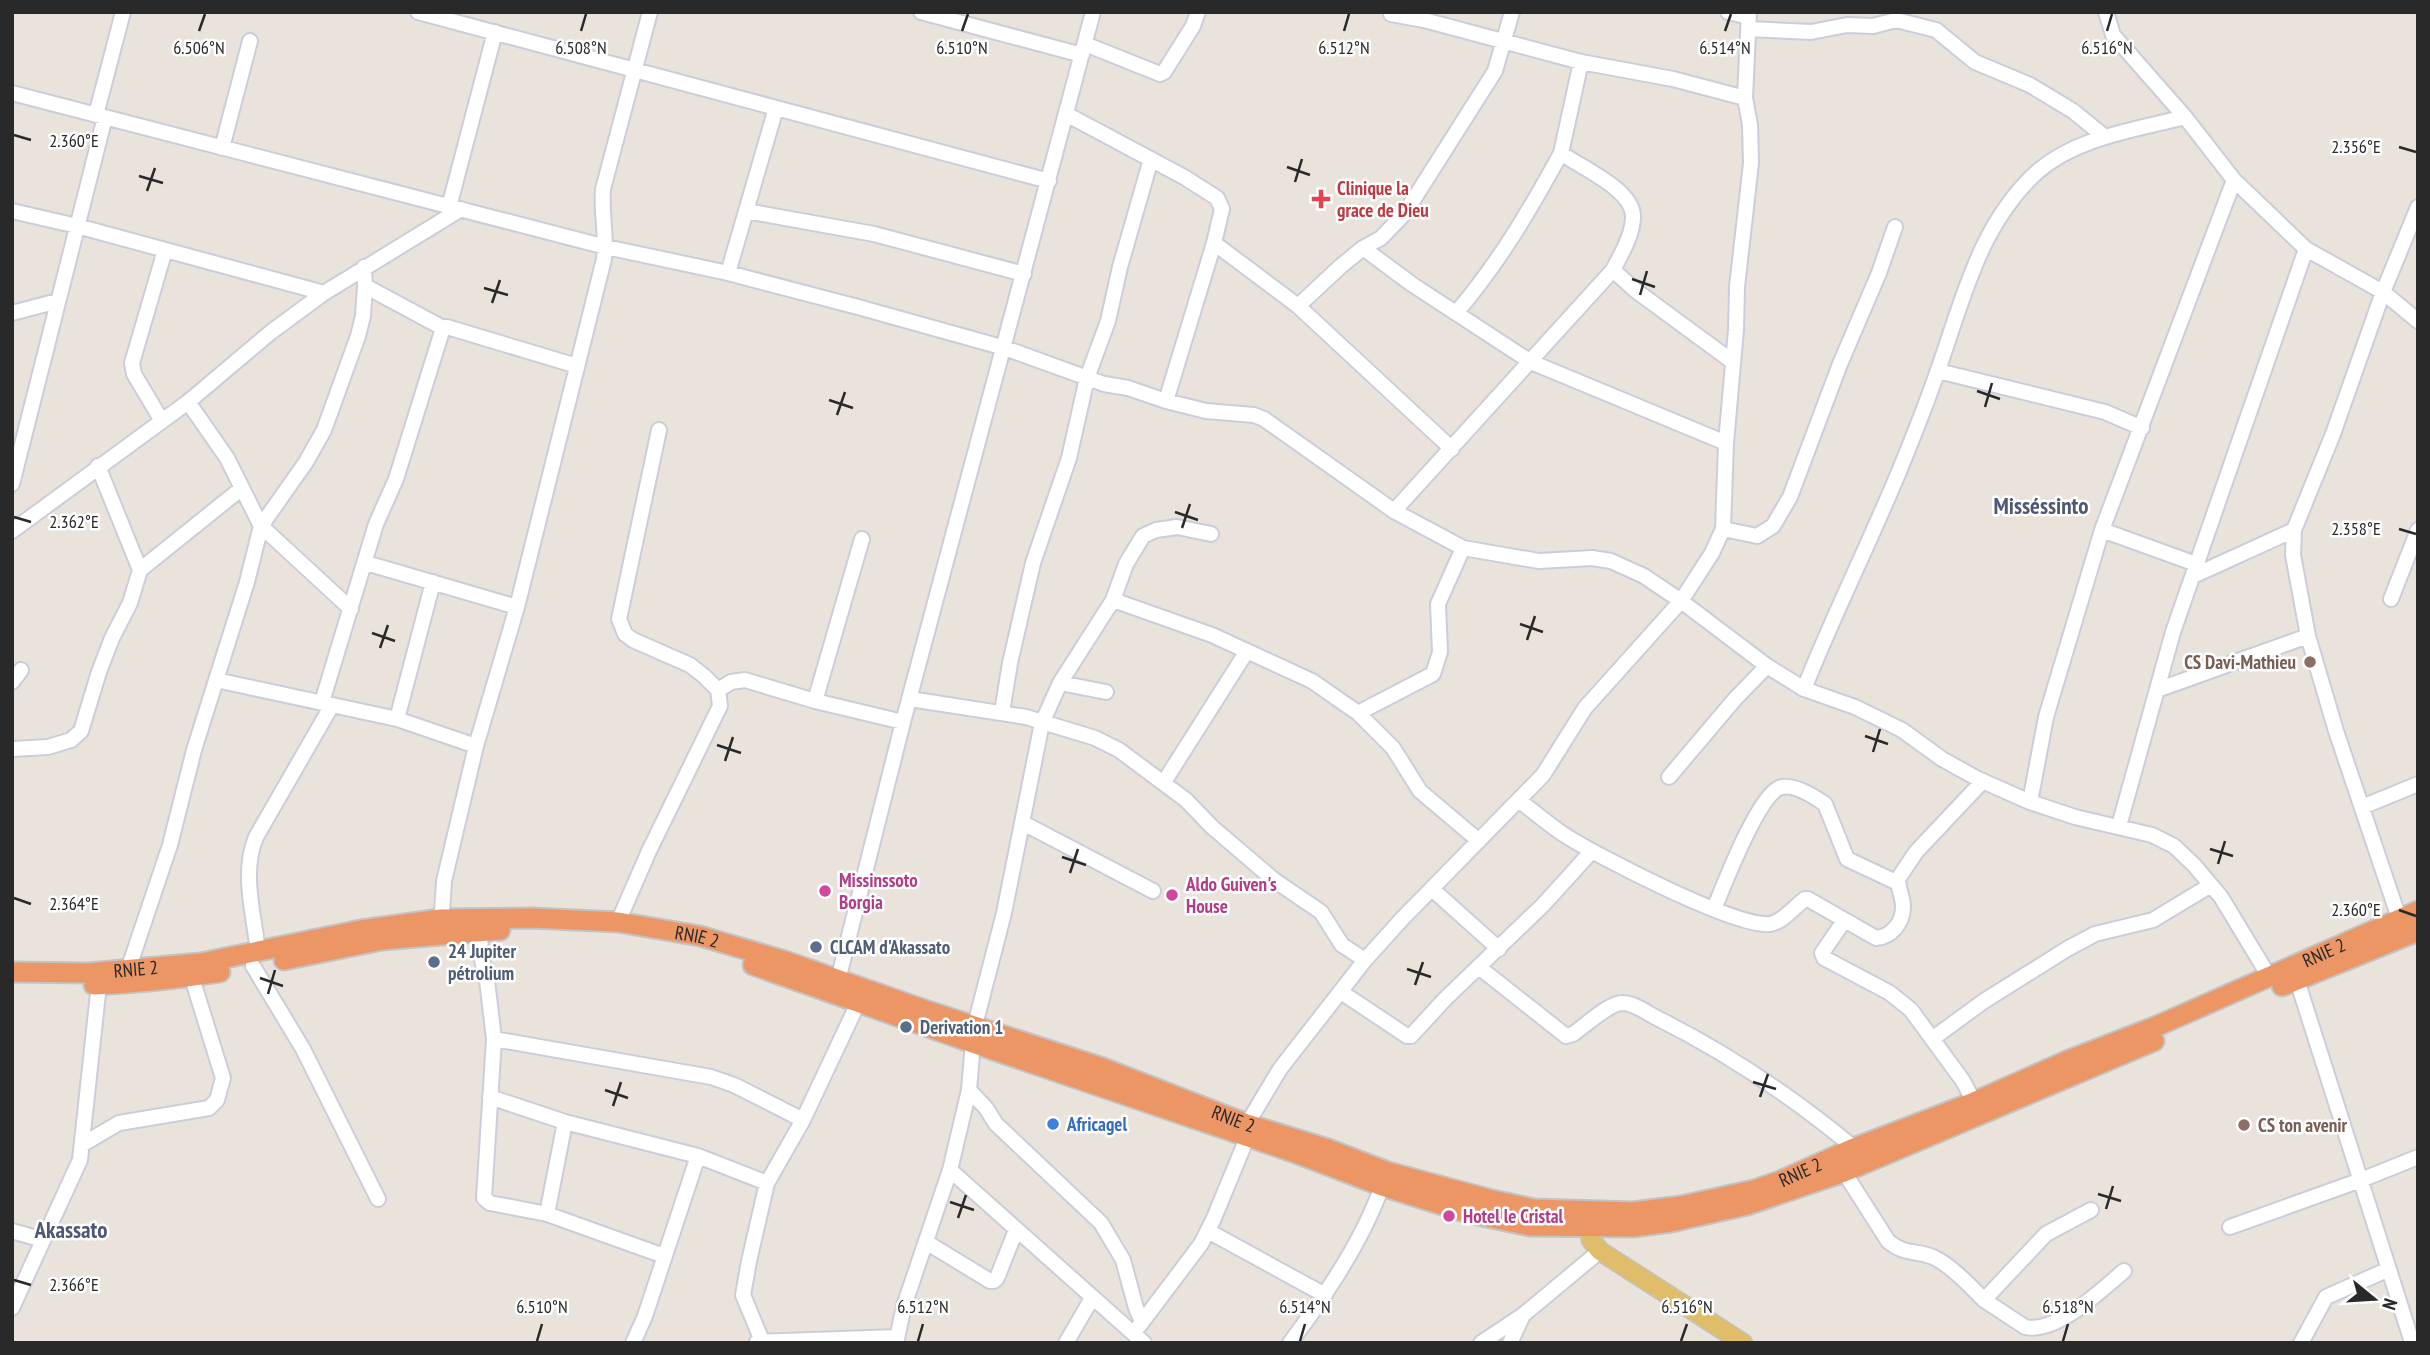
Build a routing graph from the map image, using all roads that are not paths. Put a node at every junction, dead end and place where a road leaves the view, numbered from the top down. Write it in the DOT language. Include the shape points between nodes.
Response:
graph roads {
  1 [pos="123,12"];
  2 [pos="418,12"];
  3 [pos="650,12"];
  4 [pos="921,12"];
  5 [pos="1093,12"];
  6 [pos="1198,12"];
  7 [pos="1512,12"];
  8 [pos="1728,12"];
  9 [pos="2106,12"];
  10 [pos="1391,14"];
  11 [pos="1749,19"];
  12 [pos="495,32"];
  13 [pos="250,41"];
  14 [pos="1504,41"];
  15 [pos="1083,50"];
  16 [pos="1581,62"];
  17 [pos="635,70"];
  18 [pos="12,93"];
  19 [pos="1745,98"];
  20 [pos="776,108"];
  21 [pos="1066,114"];
  22 [pos="101,116"];
  23 [pos="2185,117"];
  24 [pos="2105,137"];
  25 [pos="222,148"];
  26 [pos="1561,153"];
  27 [pos="1151,159"];
  28 [pos="2234,180"];
  29 [pos="1049,181"];
  30 [pos="2418,207"];
  31 [pos="455,208"];
  32 [pos="12,211"];
  33 [pos="746,211"];
  34 [pos="77,226"];
  35 [pos="1895,227"];
  36 [pos="1214,243"];
  37 [pos="606,247"];
  38 [pos="1363,248"];
  39 [pos="2306,249"];
  40 [pos="165,250"];
  41 [pos="363,267"];
  42 [pos="1613,270"];
  43 [pos="729,273"];
  44 [pos="1024,274"];
  45 [pos="365,286"];
  46 [pos="2383,292"];
  47 [pos="324,293"];
  48 [pos="58,301"];
  49 [pos="1298,306"];
  50 [pos="12,313"];
  51 [pos="1456,313"];
  52 [pos="2418,321"];
  53 [pos="443,328"];
  54 [pos="1005,348"];
  55 [pos="1531,362"];
  56 [pos="1733,362"];
  57 [pos="577,366"];
  58 [pos="1938,371"];
  59 [pos="1087,378"];
  60 [pos="1166,401"];
  61 [pos="188,402"];
  62 [pos="162,421"];
  63 [pos="2142,428"];
  64 [pos="659,430"];
  65 [pos="18,434"];
  66 [pos="1726,443"];
  67 [pos="1452,449"];
  68 [pos="98,466"];
  69 [pos="12,484"];
  70 [pos="242,488"];
  71 [pos="1394,512"];
  72 [pos="261,526"];
  73 [pos="1723,528"];
  74 [pos="2102,530"];
  75 [pos="2294,530"];
  76 [pos="2418,530"];
  77 [pos="12,531"];
  78 [pos="1211,534"];
  79 [pos="862,539"];
  80 [pos="1463,548"];
  81 [pos="366,563"];
  82 [pos="141,570"];
  83 [pos="2195,570"];
  84 [pos="433,582"];
  85 [pos="2391,599"];
  86 [pos="1113,600"];
  87 [pos="1681,600"];
  88 [pos="517,607"];
  89 [pos="351,609"];
  90 [pos="2308,636"];
  91 [pos="1247,651"];
  92 [pos="1768,666"];
  93 [pos="216,680"];
  94 [pos="1060,683"];
  95 [pos="1804,689"];
  96 [pos="718,690"];
  97 [pos="2157,690"];
  98 [pos="1106,692"];
  99 [pos="910,699"];
  100 [pos="814,701"];
  101 [pos="327,704"];
  102 [pos="1002,712"];
  103 [pos="1358,713"];
  104 [pos="397,719"];
  105 [pos="902,722"];
  106 [pos="1042,723"];
  107 [pos="476,746"];
  108 [pos="12,748"];
  109 [pos="1669,777"];
  110 [pos="1983,781"];
  111 [pos="1164,782"];
  112 [pos="2418,784"];
  113 [pos="1520,801"];
  114 [pos="2030,802"];
  115 [pos="2362,807"];
  116 [pos="1023,823"];
  117 [pos="2119,825"];
  118 [pos="1479,841"];
  119 [pos="1592,851"];
  120 [pos="1898,883"];
  121 [pos="2211,886"];
  122 [pos="1432,889"];
  123 [pos="1153,891"];
  124 [pos="1714,909"];
  125 [pos="2418,911"];
  126 [pos="2399,918"];
  127 [pos="1844,920"];
  128 [pos="618,922"];
  129 [pos="441,926"];
  130 [pos="480,931"];
  131 [pos="2418,931"];
  132 [pos="1499,949"];
  133 [pos="256,959"];
  134 [pos="1365,960"];
  135 [pos="1480,968"];
  136 [pos="128,970"];
  137 [pos="12,972"];
  138 [pos="192,978"];
  139 [pos="2270,978"];
  140 [pos="2297,979"];
  141 [pos="838,980"];
  142 [pos="12,984"];
  143 [pos="99,984"];
  144 [pos="1341,992"];
  145 [pos="859,1001"];
  146 [pos="974,1034"];
  147 [pos="494,1039"];
  148 [pos="1932,1039"];
  149 [pos="969,1090"];
  150 [pos="490,1097"];
  151 [pos="1974,1102"];
  152 [pos="803,1120"];
  153 [pos="565,1122"];
  154 [pos="1247,1131"];
  155 [pos="83,1144"];
  156 [pos="1854,1147"];
  157 [pos="698,1156"];
  158 [pos="2418,1157"];
  159 [pos="1870,1161"];
  160 [pos="950,1171"];
  161 [pos="1844,1172"];
  162 [pos="2361,1180"];
  163 [pos="767,1183"];
  164 [pos="1382,1186"];
  165 [pos="379,1199"];
  166 [pos="2091,1210"];
  167 [pos="547,1214"];
  168 [pos="1587,1219"];
  169 [pos="2230,1227"];
  170 [pos="1016,1230"];
  171 [pos="12,1231"];
  172 [pos="1208,1231"];
  173 [pos="43,1240"];
  174 [pos="926,1242"];
  175 [pos="1600,1251"];
  176 [pos="664,1256"];
  177 [pos="2389,1269"];
  178 [pos="2124,1271"];
  179 [pos="1325,1295"];
  180 [pos="1092,1298"];
  181 [pos="1984,1300"];
  182 [pos="12,1308"];
  183 [pos="1523,1315"];
  184 [pos="1140,1333"];
  185 [pos="897,1340"];
  186 [pos="761,1342"];
  187 [pos="633,1343"];
  188 [pos="1066,1343"];
  189 [pos="1290,1343"];
  190 [pos="1481,1343"];
  191 [pos="1510,1343"];
  192 [pos="1743,1343"];
  193 [pos="2301,1343"];
  194 [pos="2415,1343"];
  1 -- 22 [label="street"];
  2 -- 12 [label="street"];
  3 -- 17 [label="street"];
  4 -- 15 [label="street"];
  5 -- 15 [label="street"];
  6 -- 15 [label="street" via="1160,74"];
  7 -- 14 [label="street"];
  8 -- 11 [label="street"];
  9 -- 23 [label="street" via="2113,35"];
  10 -- 14 [label="street"];
  11 -- 19 [label="street"];
  11 -- 24 [label="street" via="1811,32 1896,20 1936,30 1975,62 2030,85"];
  12 -- 17 [label="street"];
  12 -- 31 [label="street"];
  13 -- 25 [label="street"];
  14 -- 16 [label="street"];
  14 -- 38 [label="street" via="1484,91 1405,214 1381,238"];
  15 -- 21 [label="street"];
  16 -- 19 [label="street"];
  16 -- 26 [label="street"];
  17 -- 20 [label="street"];
  17 -- 37 [label="street" via="603,189"];
  18 -- 22 [label="street"];
  19 -- 56 [label="street" via="1751,163"];
  20 -- 29 [label="street"];
  20 -- 33 [label="street"];
  21 -- 27 [label="street"];
  21 -- 29 [label="street"];
  22 -- 25 [label="street"];
  22 -- 34 [label="street"];
  23 -- 24 [label="street"];
  23 -- 28 [label="street"];
  24 -- 58 [label="street" via="2077,146 2036,173 1987,235"];
  25 -- 31 [label="street"];
  26 -- 42 [label="street" via="1608,182 1632,206 1631,233"];
  26 -- 51 [label="street" via="1512,238"];
  27 -- 36 [label="street" via="1221,203"];
  27 -- 59 [label="street" via="1108,321"];
  28 -- 39 [label="street"];
  28 -- 63 [label="street"];
  29 -- 44 [label="street"];
  30 -- 46 [label="street"];
  31 -- 37 [label="street"];
  31 -- 41 [label="street"];
  32 -- 34 [label="street"];
  33 -- 43 [label="street"];
  33 -- 44 [label="street" via="874,234"];
  34 -- 40 [label="street"];
  34 -- 48 [label="street"];
  35 -- 73 [label="street" via="1790,497 1773,526 1758,536"];
  36 -- 49 [label="street"];
  36 -- 60 [label="street"];
  37 -- 43 [label="street"];
  37 -- 57 [label="street"];
  38 -- 49 [label="street"];
  38 -- 51 [label="street"];
  39 -- 46 [label="street"];
  39 -- 83 [label="street"];
  40 -- 47 [label="street"];
  40 -- 62 [label="street" via="132,363"];
  41 -- 45 [label="street"];
  41 -- 47 [label="street"];
  42 -- 55 [label="street"];
  42 -- 56 [label="street"];
  43 -- 54 [label="street"];
  44 -- 54 [label="street"];
  45 -- 53 [label="street"];
  45 -- 72 [label="street" via="358,336 324,430"];
  46 -- 52 [label="street"];
  46 -- 75 [label="street"];
  47 -- 61 [label="street"];
  48 -- 50 [label="street"];
  48 -- 65 [label="street"];
  49 -- 67 [label="street"];
  51 -- 55 [label="street"];
  53 -- 57 [label="street"];
  53 -- 81 [label="street"];
  54 -- 59 [label="street"];
  54 -- 99 [label="street"];
  55 -- 66 [label="street"];
  55 -- 67 [label="street"];
  56 -- 66 [label="street"];
  57 -- 88 [label="street"];
  58 -- 63 [label="street" via="2105,412"];
  58 -- 95 [label="street"];
  59 -- 60 [label="street"];
  59 -- 102 [label="street" via="1069,458 1025,590"];
  60 -- 71 [label="street" via="1264,419"];
  61 -- 62 [label="street"];
  61 -- 70 [label="street"];
  62 -- 68 [label="street"];
  63 -- 74 [label="street"];
  64 -- 96 [label="street" via="619,619 621,628 633,640 690,665"];
  65 -- 69 [label="street"];
  66 -- 73 [label="street"];
  67 -- 71 [label="street"];
  68 -- 77 [label="street"];
  68 -- 82 [label="street"];
  70 -- 72 [label="street"];
  70 -- 82 [label="street"];
  71 -- 80 [label="street"];
  72 -- 89 [label="street"];
  72 -- 93 [label="street"];
  73 -- 87 [label="street"];
  74 -- 83 [label="street"];
  74 -- 114 [label="street" via="2046,717"];
  75 -- 83 [label="street"];
  75 -- 90 [label="street" via="2293,555"];
  76 -- 85 [label="street"];
  78 -- 86 [label="street" via="1177,527 1143,536 1126,564"];
  79 -- 100 [label="street"];
  80 -- 87 [label="street" via="1539,561 1611,561"];
  80 -- 103 [label="street" via="1438,604 1440,652 1433,674"];
  81 -- 84 [label="street"];
  81 -- 89 [label="street"];
  82 -- 108 [label="street" via="99,672 81,731 71,740 48,747"];
  83 -- 97 [label="street"];
  84 -- 88 [label="street"];
  84 -- 104 [label="street"];
  86 -- 91 [label="street"];
  86 -- 94 [label="street"];
  87 -- 92 [label="street"];
  87 -- 113 [label="street" via="1585,708 1543,775"];
  88 -- 107 [label="street"];
  89 -- 101 [label="street"];
  90 -- 97 [label="street"];
  90 -- 115 [label="street"];
  91 -- 103 [label="street" via="1312,681"];
  91 -- 111 [label="street"];
  92 -- 95 [label="street"];
  92 -- 109 [label="street"];
  93 -- 101 [label="street"];
  93 -- 136 [label="street" via="170,845"];
  94 -- 98 [label="street"];
  94 -- 106 [label="street"];
  95 -- 110 [label="street" via="1902,730"];
  96 -- 100 [label="street" via="745,680"];
  96 -- 128 [label="street" via="720,706"];
  97 -- 117 [label="street"];
  99 -- 102 [label="street"];
  99 -- 105 [label="street"];
  100 -- 105 [label="street"];
  101 -- 104 [label="street"];
  101 -- 133 [label="street" via="250,853"];
  102 -- 106 [label="street"];
  103 -- 118 [label="street" via="1393,748 1420,791"];
  104 -- 107 [label="street"];
  105 -- 141 [label="street"];
  106 -- 111 [label="street" via="1096,738"];
  106 -- 116 [label="street"];
  107 -- 129 [label="street" via="444,881"];
  110 -- 114 [label="street"];
  110 -- 120 [label="street" via="1916,852"];
  111 -- 134 [label="street" via="1274,880 1321,912 1342,945"];
  112 -- 115 [label="street"];
  113 -- 118 [label="street"];
  113 -- 119 [label="street"];
  114 -- 117 [label="street"];
  115 -- 126 [label="street"];
  116 -- 123 [label="street"];
  116 -- 146 [label="street"];
  117 -- 121 [label="street" via="2175,846"];
  118 -- 122 [label="street"];
  119 -- 124 [label="street"];
  119 -- 132 [label="street"];
  120 -- 124 [label="street" via="1847,859 1825,804 1788,786 1773,793 1750,827"];
  120 -- 127 [label="street" via="1903,906 1892,933 1875,938"];
  121 -- 139 [label="street"];
  121 -- 148 [label="street" via="2153,920 2095,934 2067,949"];
  122 -- 132 [label="street"];
  122 -- 134 [label="street"];
  124 -- 127 [label="street" via="1771,923 1808,899"];
  125 -- 126 [label="highway, RNIE 2 / RNIE 2"];
  126 -- 139 [label="highway, RNIE 2 / RNIE 2"];
  127 -- 148 [label="street" via="1822,953 1824,958 1890,993 1911,1010"];
  128 -- 129 [label="highway, RNIE 2 / RNIE 2" via="532,918"];
  128 -- 141 [label="highway, RNIE 2 / RNIE 2" via="700,936"];
  129 -- 130 [label="highway, RNIE 2 / RNIE 2"];
  129 -- 133 [label="highway, RNIE 2 / RNIE 2" via="361,930"];
  130 -- 145 [label="highway, RNIE 2 / RNIE 2" via="577,929 659,940"];
  130 -- 147 [label="street"];
  131 -- 140 [label="highway, RNIE 2 / RNIE 2"];
  132 -- 135 [label="street"];
  133 -- 136 [label="highway, RNIE 2 / RNIE 2"];
  133 -- 138 [label="highway, RNIE 2 / RNIE 2"];
  133 -- 165 [label="street"];
  134 -- 144 [label="street"];
  135 -- 144 [label="street" via="1411,1036"];
  135 -- 156 [label="street" via="1566,1036 1616,1003 1626,1003 1740,1064"];
  136 -- 137 [label="highway, RNIE 2 / RNIE 2"];
  138 -- 143 [label="highway, RNIE 2 / RNIE 2"];
  138 -- 155 [label="street" via="223,1078 217,1100 209,1108 119,1123"];
  139 -- 151 [label="highway, RNIE 2 / RNIE 2"];
  140 -- 159 [label="highway, RNIE 2 / RNIE 2"];
  140 -- 162 [label="street"];
  141 -- 146 [label="highway, RNIE 2 / RNIE 2"];
  142 -- 143 [label="highway, RNIE 2 / RNIE 2"];
  143 -- 155 [label="street"];
  144 -- 154 [label="street" via="1280,1069"];
  145 -- 146 [label="highway, RNIE 2 / RNIE 2"];
  145 -- 152 [label="street"];
  146 -- 149 [label="street"];
  146 -- 154 [label="highway, RNIE 2 / RNIE 2" via="1103,1068"];
  147 -- 150 [label="street"];
  147 -- 152 [label="street" via="710,1077"];
  148 -- 151 [label="street"];
  149 -- 160 [label="street"];
  149 -- 184 [label="street" via="996,1125 1101,1223 1123,1260"];
  150 -- 153 [label="street"];
  150 -- 167 [label="street" via="484,1198"];
  151 -- 156 [label="highway, RNIE 2 / RNIE 2"];
  152 -- 163 [label="street"];
  153 -- 157 [label="street"];
  153 -- 167 [label="street"];
  154 -- 164 [label="highway, RNIE 2 / RNIE 2"];
  154 -- 168 [label="highway, RNIE 2 / RNIE 2" via="1328,1149 1388,1172 1492,1200"];
  154 -- 172 [label="street"];
  155 -- 173 [label="street"];
  156 -- 159 [label="street"];
  156 -- 168 [label="highway, RNIE 2 / RNIE 2" via="1754,1190"];
  157 -- 163 [label="street"];
  157 -- 176 [label="street"];
  158 -- 162 [label="street"];
  159 -- 161 [label="highway, RNIE 2 / RNIE 2"];
  160 -- 170 [label="street"];
  160 -- 174 [label="street"];
  161 -- 168 [label="highway, RNIE 2 / RNIE 2" via="1747,1205 1682,1220 1633,1227"];
  161 -- 181 [label="street" via="1888,1241 1896,1248 1933,1257"];
  162 -- 169 [label="street"];
  162 -- 177 [label="street"];
  163 -- 186 [label="street" via="743,1295"];
  164 -- 168 [label="highway, RNIE 2 / RNIE 2" via="1468,1213 1530,1226"];
  164 -- 179 [label="street"];
  166 -- 181 [label="street" via="2046,1234"];
  167 -- 176 [label="street"];
  168 -- 175 [label="main road" via="1591,1240"];
  170 -- 174 [label="street" via="994,1281"];
  170 -- 180 [label="street"];
  171 -- 173 [label="street"];
  172 -- 179 [label="street"];
  172 -- 184 [label="street"];
  173 -- 182 [label="street"];
  174 -- 185 [label="street"];
  175 -- 183 [label="street"];
  175 -- 192 [label="main road"];
  176 -- 187 [label="street"];
  177 -- 193 [label="street" via="2326,1297"];
  177 -- 194 [label="street"];
  178 -- 181 [label="street" via="2048,1326 2025,1327"];
  179 -- 189 [label="street"];
  180 -- 184 [label="street"];
  180 -- 188 [label="street"];
  183 -- 190 [label="street"];
  183 -- 191 [label="street"];
  185 -- 186 [label="street"];
}
